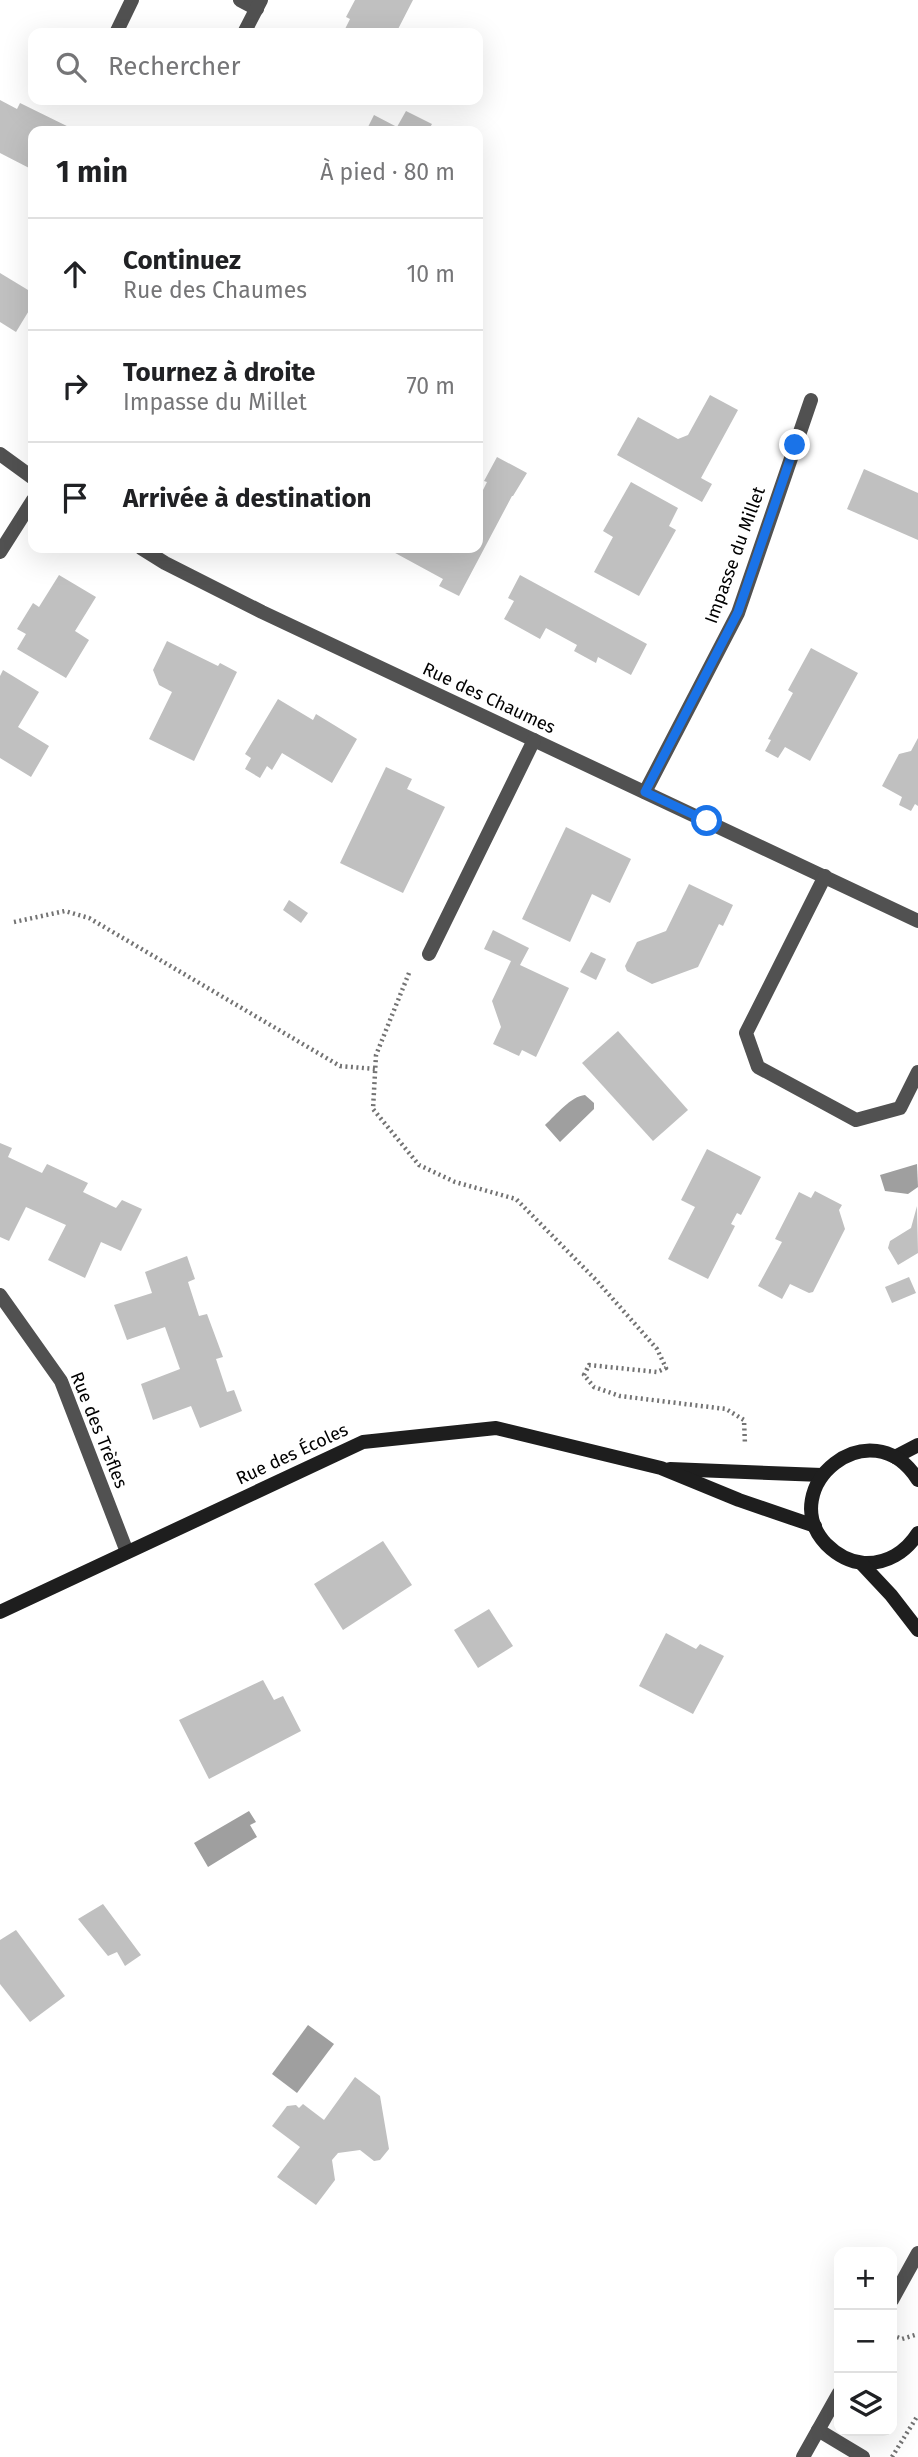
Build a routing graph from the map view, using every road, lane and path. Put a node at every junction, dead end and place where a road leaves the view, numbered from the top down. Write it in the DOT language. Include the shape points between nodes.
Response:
graph roads {
  1 [pos="132,0"];
  2 [pos="240,0"];
  3 [pos="259,4"];
  4 [pos="118,28"];
  5 [pos="247,28"];
  6 [pos="811,400"];
  7 [pos="0,454"];
  8 [pos="28,474"];
  9 [pos="28,508"];
  10 [pos="0,552"];
  11 [pos="149,553"];
  12 [pos="534,740"];
  13 [pos="645,792"];
  14 [pos="825,876"];
  15 [pos="918,921"];
  16 [pos="14,922"];
  17 [pos="429,954"];
  18 [pos="375,1069"];
  19 [pos="918,1072"];
  20 [pos="0,1295"];
  21 [pos="918,1445"];
  22 [pos="745,1450"];
  23 [pos="895,1457"];
  24 [pos="661,1468"];
  25 [pos="822,1475"];
  26 [pos="918,1480"];
  27 [pos="815,1526"];
  28 [pos="918,1535"];
  29 [pos="127,1552"];
  30 [pos="862,1563"];
  31 [pos="0,1612"];
  32 [pos="918,1630"];
  33 [pos="918,2253"];
  34 [pos="897,2291"];
  35 [pos="918,2334"];
  36 [pos="897,2336"];
  37 [pos="834,2402"];
  38 [pos="918,2415"];
  39 [pos="818,2430"];
  40 [pos="803,2457"];
  41 [pos="863,2457"];
  42 [pos="892,2457"];
  1 -- 4 [label="street"];
  2 -- 3 [label="street"];
  3 -- 5 [label="street"];
  6 -- 13 [label="street, Impasse du Millet" via="738,612"];
  7 -- 8 [label="street"];
  9 -- 10 [label="street"];
  11 -- 12 [label="street, Rue des Chaumes" via="262,612"];
  12 -- 13 [label="street, Rue des Chaumes"];
  12 -- 17 [label="street"];
  13 -- 14 [label="street, Rue des Chaumes"];
  14 -- 15 [label="street, Rue des Chaumes"];
  14 -- 19 [label="street" via="746,1033 758,1067 856,1120 900,1108"];
  16 -- 18 [label="path" via="65,911 89,918 340,1066"];
  17 -- 18 [label="path" via="413,963 376,1055"];
  18 -- 22 [label="path" via="373,1109 419,1165 455,1182 516,1199 597,1281 657,1349 666,1368 657,1373 589,1365 584,1375 594,1387 620,1396 726,1409 744,1420"];
  20 -- 29 [label="street, Rue des Trèfles" via="61,1381"];
  21 -- 23 [label="street"];
  23 -- 25 [label="street" via="863,1450 833,1462"];
  23 -- 26 [label="street"];
  24 -- 25 [label="street, Rue des Écoles"];
  24 -- 27 [label="street, Rue des Écoles"];
  24 -- 29 [label="street, Rue des Écoles" via="496,1428 363,1442"];
  25 -- 27 [label="street" via="814,1491"];
  27 -- 30 [label="street" via="833,1551"];
  28 -- 30 [label="street" via="887,1560"];
  29 -- 31 [label="street, Rue des Écoles"];
  30 -- 32 [label="street"];
  33 -- 34 [label="street"];
  35 -- 36 [label="path"];
  37 -- 39 [label="street"];
  38 -- 42 [label="path"];
  39 -- 40 [label="street"];
  39 -- 41 [label="street"];
}
